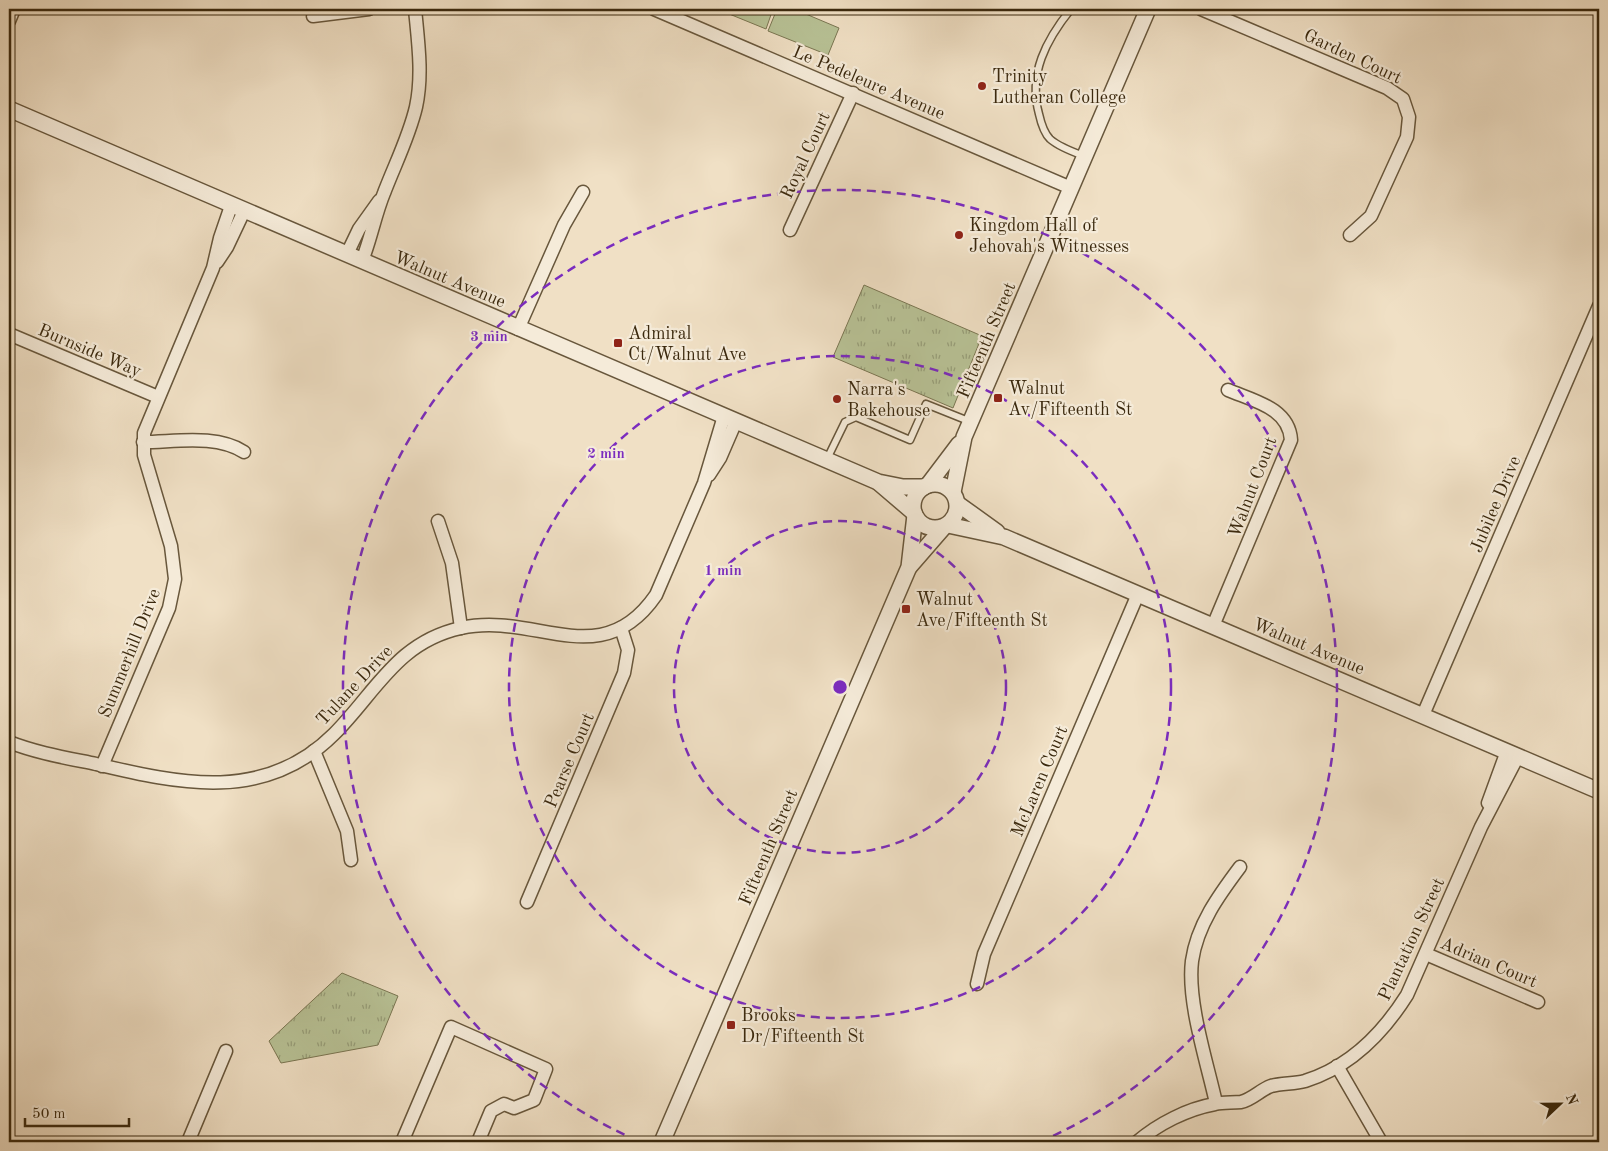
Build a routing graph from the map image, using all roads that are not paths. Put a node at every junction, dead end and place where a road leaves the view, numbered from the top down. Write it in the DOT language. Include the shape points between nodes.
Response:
graph roads {
  1 [pos="14,9"];
  2 [pos="370,9"];
  3 [pos="415,9"];
  4 [pos="654,9"];
  5 [pos="1071,9"];
  6 [pos="1148,9"];
  7 [pos="1201,9"];
  8 [pos="313,16"];
  9 [pos="9,21"];
  10 [pos="853,93"];
  11 [pos="9,109"];
  12 [pos="1084,156"];
  13 [pos="1071,188"];
  14 [pos="583,192"];
  15 [pos="383,194"];
  16 [pos="237,208"];
  17 [pos="790,230"];
  18 [pos="1350,235"];
  19 [pos="346,254"];
  20 [pos="362,262"];
  21 [pos="1599,306"];
  22 [pos="518,329"];
  23 [pos="9,334"];
  24 [pos="1228,390"];
  25 [pos="158,397"];
  26 [pos="730,419"];
  27 [pos="971,422"];
  28 [pos="964,437"];
  29 [pos="143,442"];
  30 [pos="244,452"];
  31 [pos="827,460"];
  32 [pos="878,482"];
  33 [pos="926,486"];
  34 [pos="955,498"];
  35 [pos="914,513"];
  36 [pos="438,521"];
  37 [pos="946,526"];
  38 [pos="1004,537"];
  39 [pos="909,567"];
  40 [pos="1138,594"];
  41 [pos="1213,626"];
  42 [pos="461,628"];
  43 [pos="621,628"];
  44 [pos="1423,715"];
  45 [pos="9,742"];
  46 [pos="314,751"];
  47 [pos="1512,753"];
  48 [pos="102,766"];
  49 [pos="1599,791"];
  50 [pos="351,860"];
  51 [pos="1240,867"];
  52 [pos="527,902"];
  53 [pos="1426,954"];
  54 [pos="977,984"];
  55 [pos="1538,1002"];
  56 [pos="226,1051"];
  57 [pos="1337,1066"];
  58 [pos="1216,1103"];
  59 [pos="188,1142"];
  60 [pos="402,1142"];
  61 [pos="478,1142"];
  62 [pos="662,1142"];
  63 [pos="1137,1142"];
  64 [pos="1380,1142"];
  1 -- 9 [label="street"];
  2 -- 8 [label="street"];
  3 -- 15 [label="street" via="420,78 416,106"];
  4 -- 10 [label="street, Le Pedeleure Avenue"];
  5 -- 12 [label="lane" via="1060,23 1037,68 1036,94 1041,123 1047,134 1064,148"];
  6 -- 12 [label="street, Fifteenth Street"];
  7 -- 18 [label="street, Garden Court" via="1387,88 1403,99 1409,117 1407,137 1371,216"];
  10 -- 13 [label="street, Le Pedeleure Avenue"];
  10 -- 17 [label="street, Royal Court"];
  11 -- 16 [label="street, Walnut Avenue"];
  12 -- 13 [label="street, Fifteenth Street"];
  13 -- 27 [label="street, Fifteenth Street"];
  14 -- 22 [label="street" via="564,226"];
  15 -- 19 [label="street"];
  15 -- 20 [label="street" via="373,235"];
  16 -- 19 [label="street, Walnut Avenue"];
  16 -- 25 [label="street, Summerhill Drive" via="227,247 213,268"];
  19 -- 20 [label="street, Walnut Avenue"];
  20 -- 22 [label="street, Walnut Avenue"];
  21 -- 44 [label="street, Jubilee Drive"];
  22 -- 26 [label="street, Walnut Avenue"];
  23 -- 25 [label="street, Burnside Way"];
  24 -- 41 [label="street, Walnut Court" via="1278,412 1288,424 1291,440"];
  25 -- 29 [label="street, Summerhill Drive"];
  26 -- 31 [label="street, Walnut Avenue"];
  26 -- 43 [label="street, Tulane Drive" via="720,458 704,484 656,594 645,610"];
  27 -- 28 [label="street, Fifteenth Street"];
  27 -- 31 [label="lane" via="926,404 910,440 856,417 845,422"];
  28 -- 33 [label="street, Fifteenth Street"];
  28 -- 34 [label="street, Fifteenth Street"];
  29 -- 30 [label="street" via="217,442"];
  29 -- 48 [label="street, Summerhill Drive" via="148,475 172,546 175,579 169,608"];
  31 -- 32 [label="street, Walnut Avenue"];
  32 -- 33 [label="street, Walnut Avenue" via="904,487"];
  32 -- 35 [label="street, Walnut Avenue"];
  33 -- 34 [label="street" via="942,485"];
  33 -- 35 [label="street" via="915,498"];
  34 -- 37 [label="street" via="956,516"];
  34 -- 38 [label="street, Walnut Avenue"];
  35 -- 37 [label="street" via="923,526 936,529"];
  35 -- 39 [label="street, Fifteenth Street"];
  36 -- 42 [label="street" via="452,562"];
  37 -- 38 [label="street, Walnut Avenue"];
  37 -- 39 [label="street, Fifteenth Street"];
  38 -- 40 [label="street, Walnut Avenue"];
  39 -- 62 [label="street, Fifteenth Street"];
  40 -- 41 [label="street, Walnut Avenue"];
  40 -- 54 [label="street, McLaren Court" via="984,954"];
  41 -- 44 [label="street, Walnut Avenue"];
  42 -- 43 [label="street, Tulane Drive" via="509,625 588,637"];
  42 -- 46 [label="street, Tulane Drive" via="434,637 397,661 334,735"];
  43 -- 52 [label="street, Pearse Court" via="628,650 624,673"];
  44 -- 47 [label="street, Walnut Avenue"];
  45 -- 48 [label="street, Tulane Drive"];
  46 -- 48 [label="street, Tulane Drive" via="281,769 230,783 177,782"];
  46 -- 50 [label="street" via="347,831"];
  47 -- 49 [label="street, Walnut Avenue"];
  47 -- 53 [label="street, Plantation Street" via="1506,782 1481,827"];
  51 -- 58 [label="street" via="1210,911 1192,960 1193,996"];
  53 -- 55 [label="street, Adrian Court"];
  53 -- 57 [label="street, Plantation Street" via="1408,995 1396,1012 1370,1042"];
  56 -- 59 [label="street"];
  57 -- 58 [label="street, Plantation Street" via="1304,1081 1268,1087 1241,1102"];
  57 -- 64 [label="street"];
  58 -- 63 [label="street, Plantation Street" via="1172,1119"];
  60 -- 61 [label="street" via="451,1027 546,1068 534,1100 514,1108 504,1104 492,1111"];
}
